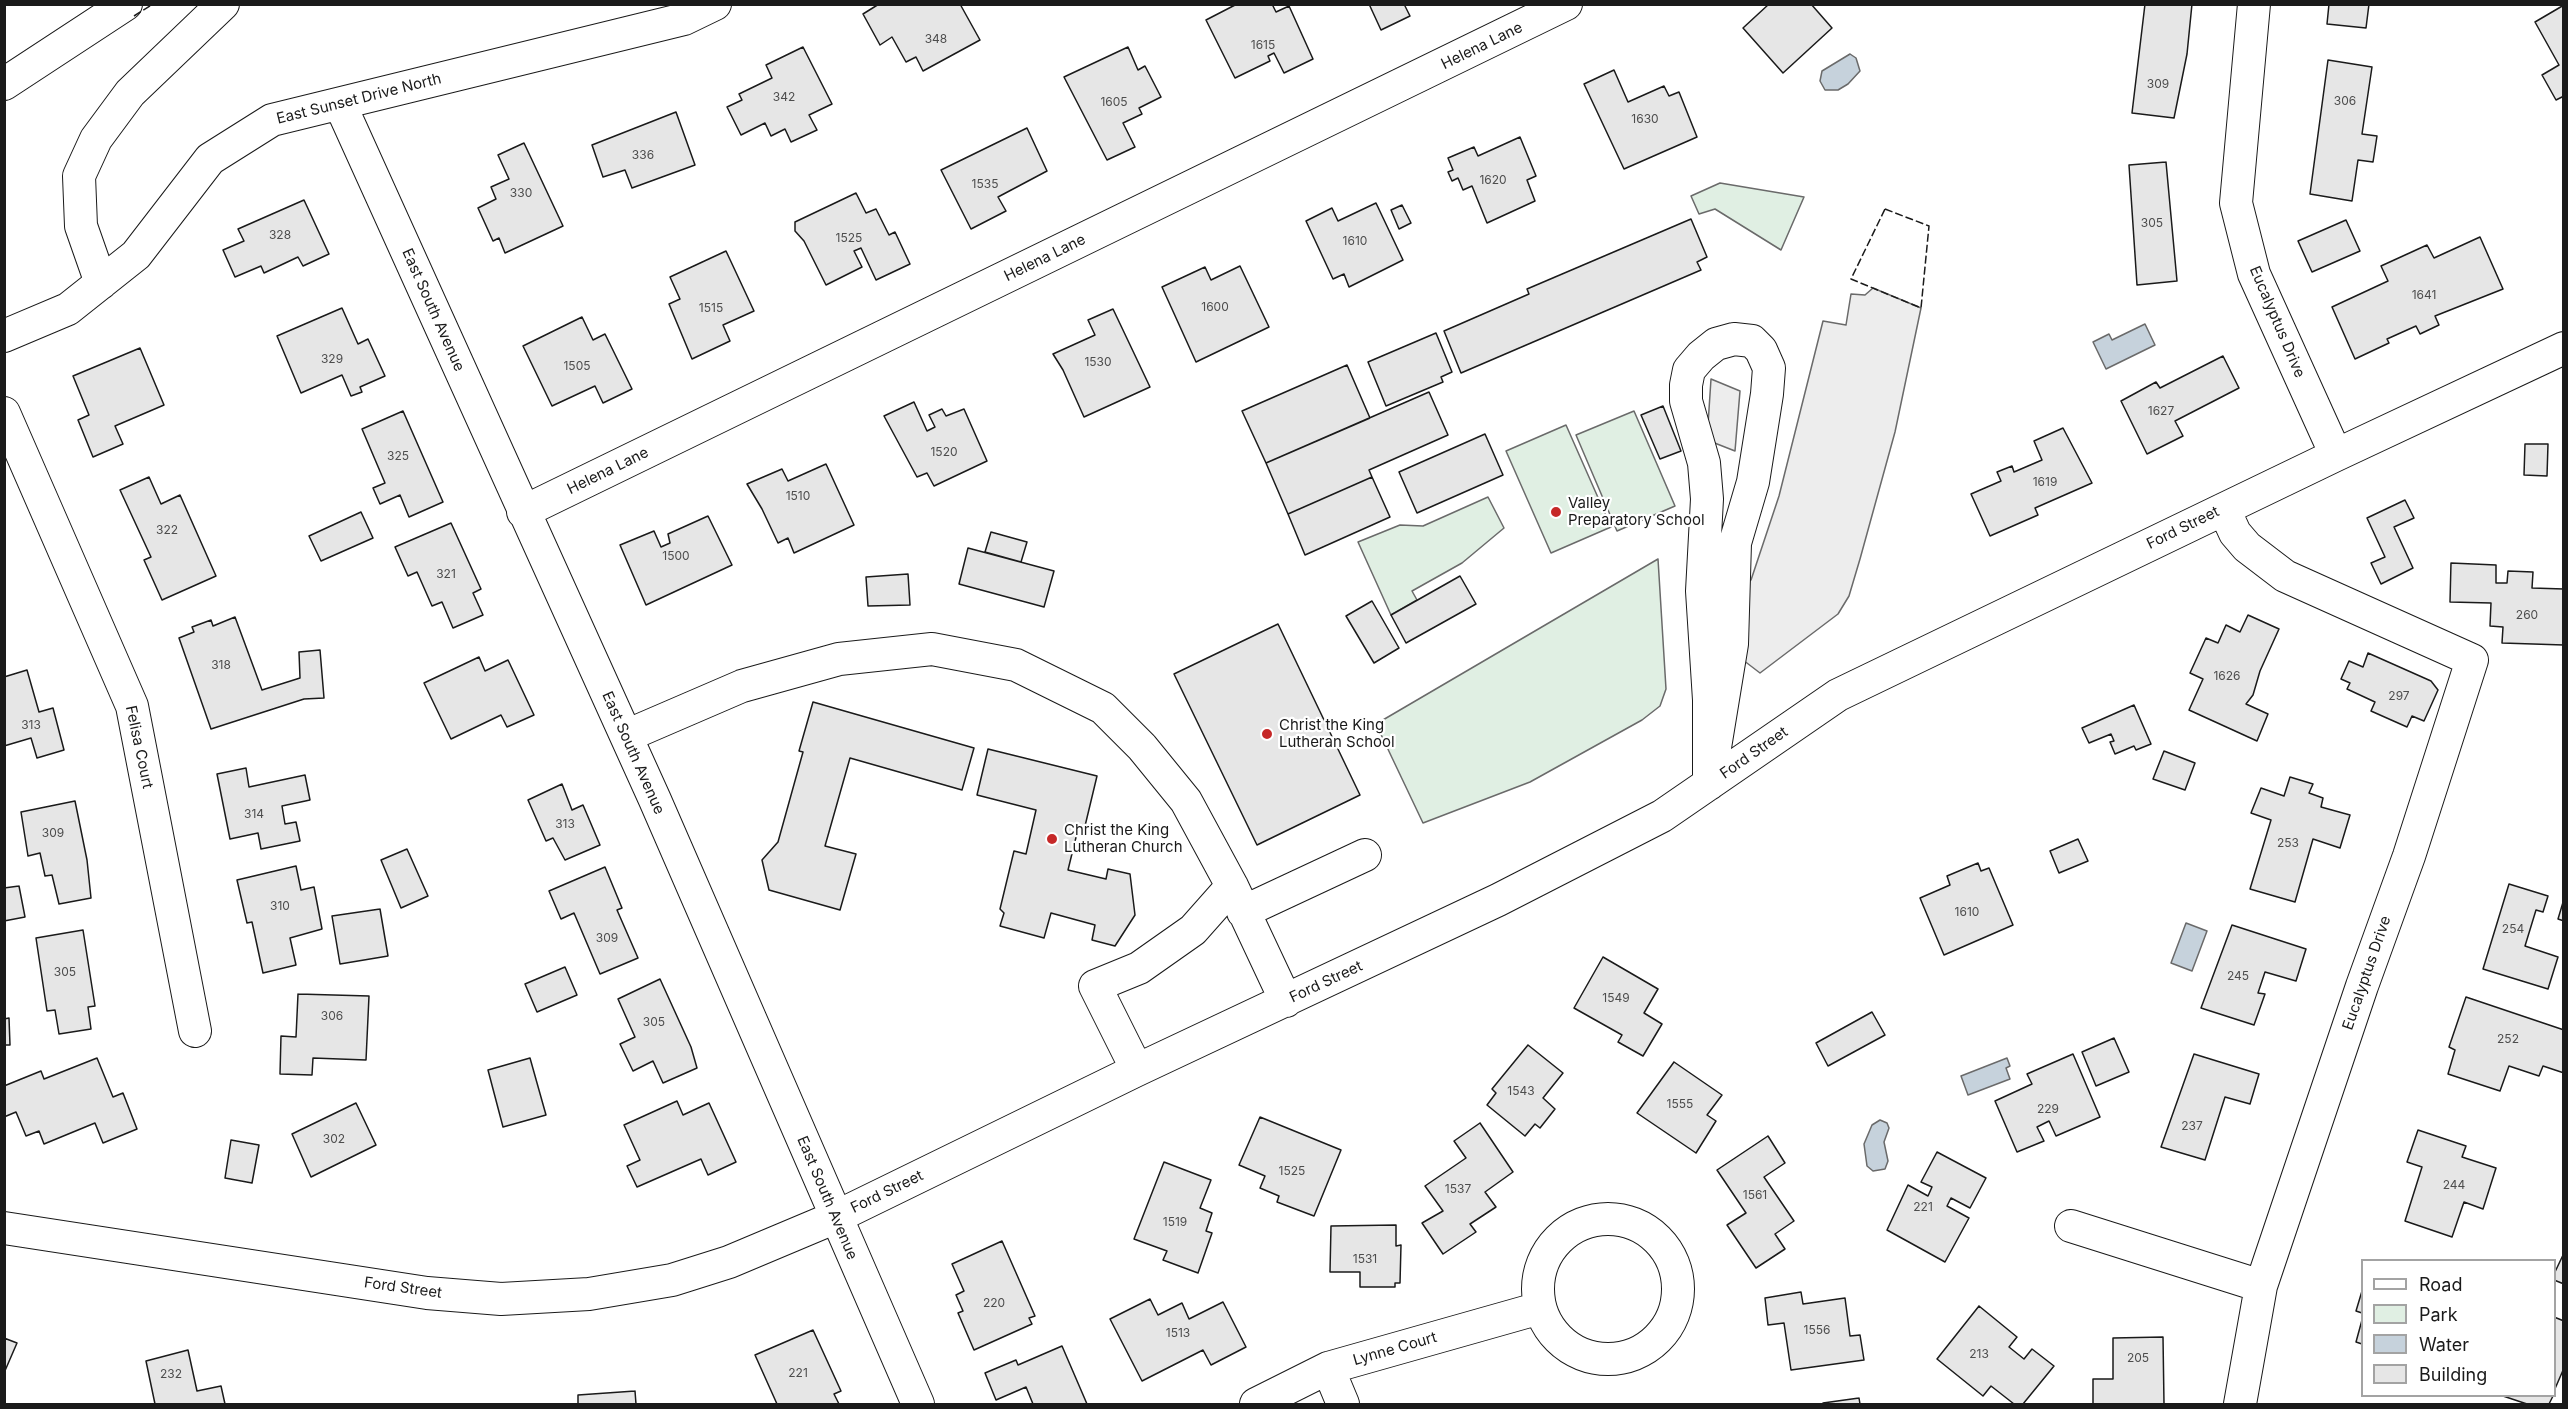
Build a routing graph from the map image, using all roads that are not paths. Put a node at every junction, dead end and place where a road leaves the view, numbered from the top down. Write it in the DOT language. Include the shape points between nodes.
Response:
graph roads {
  1 [pos="126,4"];
  2 [pos="223,4"];
  3 [pos="715,4"];
  4 [pos="1566,4"];
  5 [pos="2254,4"];
  6 [pos="4,84"];
  7 [pos="340,104"];
  8 [pos="101,283"];
  9 [pos="4,336"];
  10 [pos="2564,348"];
  11 [pos="4,413"];
  12 [pos="2336,455"];
  13 [pos="2224,509"];
  14 [pos="523,512"];
  15 [pos="626,736"];
  16 [pos="1709,784"];
  17 [pos="1365,855"];
  18 [pos="1237,899"];
  19 [pos="1286,1001"];
  20 [pos="195,1031"];
  21 [pos="1137,1070"];
  22 [pos="836,1217"];
  23 [pos="2071,1226"];
  24 [pos="4,1228"];
  25 [pos="2261,1286"];
  26 [pos="1540,1308"];
  27 [pos="1328,1368"];
  28 [pos="918,1404"];
  29 [pos="1256,1404"];
  30 [pos="1343,1404"];
  31 [pos="2240,1404"];
  1 -- 6 [label="street"];
  2 -- 8 [label="street" via="130,93 96,139 79,176 81,226"];
  3 -- 7 [label="street, East Sunset Drive North" via="684,19"];
  4 -- 14 [label="street, Helena Lane"];
  5 -- 12 [label="street, Eucalyptus Drive" via="2236,203 2254,274"];
  7 -- 8 [label="street, East Sunset Drive North" via="272,120 210,159 136,255"];
  7 -- 14 [label="street, East South Avenue"];
  8 -- 9 [label="street, East Sunset Drive North" via="68,309"];
  10 -- 12 [label="street, Ford Street"];
  11 -- 20 [label="street, Felisa Court" via="132,706"];
  12 -- 13 [label="street, Ford Street"];
  13 -- 16 [label="street, Ford Street" via="1838,695"];
  13 -- 25 [label="street, Eucalyptus Drive" via="2235,533 2247,547 2285,576 2472,660"];
  14 -- 15 [label="street, East South Avenue"];
  15 -- 18 [label="street" via="742,686 839,659 932,649 1016,665 1102,708 1142,747 1186,801"];
  15 -- 22 [label="street, East South Avenue"];
  16 -- 16 [label="street" via="1732,644 1735,543 1753,482 1769,369 1752,340 1716,344 1689,370 1686,401 1704,463 1707,499 1702,591 1709,700"];
  16 -- 19 [label="street, Ford Street" via="1662,816"];
  17 -- 18 [label="street"];
  18 -- 19 [label="street"];
  18 -- 21 [label="street" via="1138,968 1095,986"];
  19 -- 21 [label="street, Ford Street"];
  21 -- 22 [label="street, Ford Street"];
  22 -- 24 [label="street, Ford Street" via="729,1262 672,1280 589,1294 501,1299 427,1293"];
  22 -- 28 [label="street, East South Avenue"];
  23 -- 25 [label="street"];
  25 -- 31 [label="street, Eucalyptus Drive"];
  26 -- 26 [label="street" via="1550,1329 1564,1345 1583,1356 1604,1360 1625,1357 1646,1349 1662,1335 1676,1306 1677,1274 1669,1254 1646,1229 1613,1218 1579,1223 1564,1232 1543,1259 1538,1275"];
  26 -- 27 [label="street, Lynne Court"];
  27 -- 29 [label="street, Lynne Court"];
  27 -- 30 [label="street"];
}
